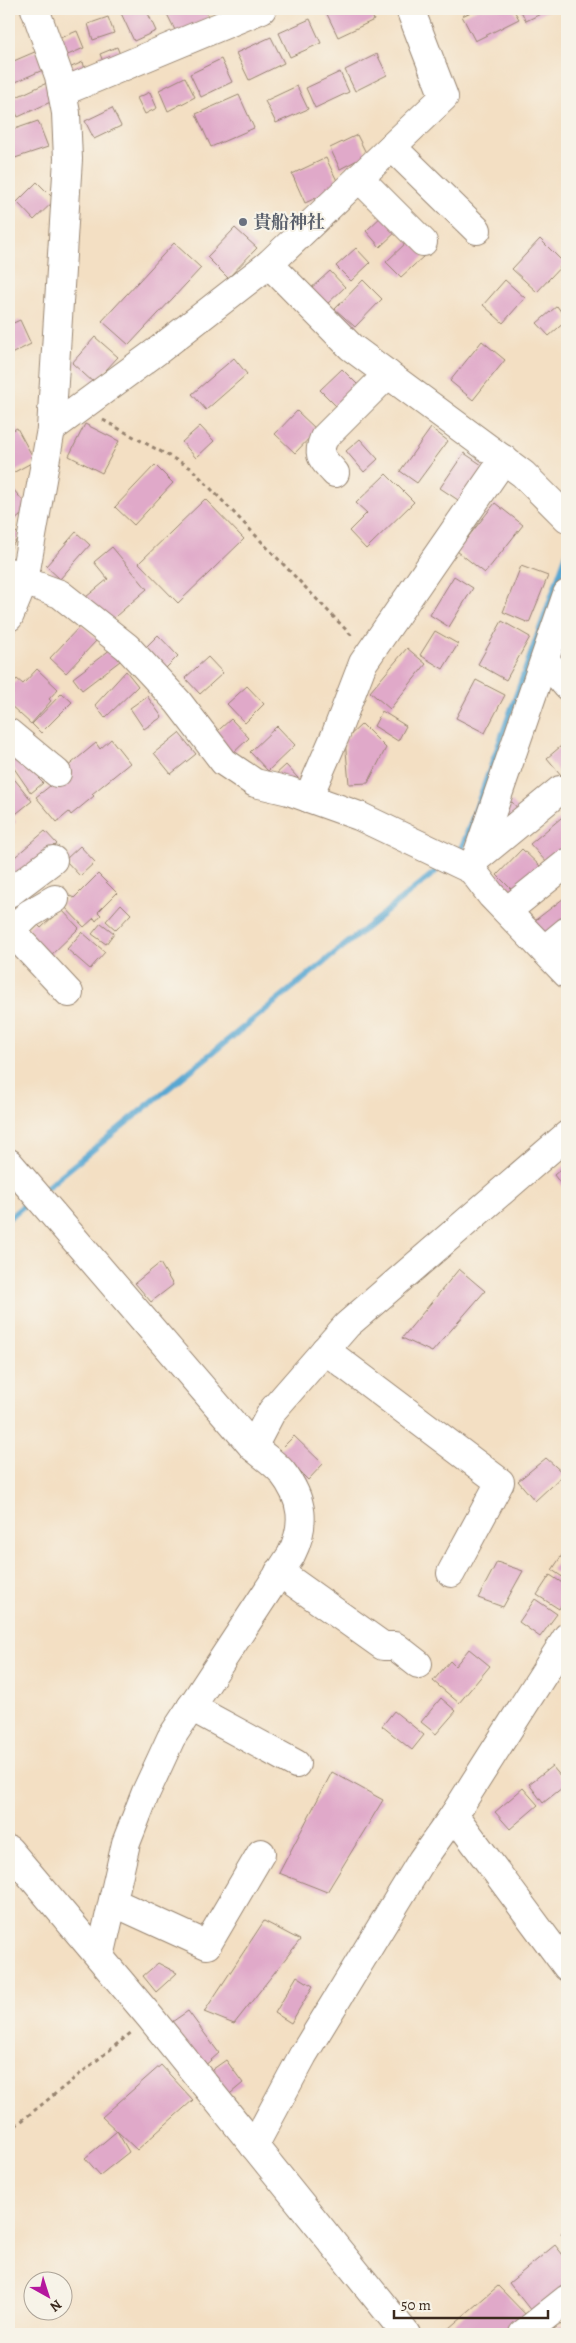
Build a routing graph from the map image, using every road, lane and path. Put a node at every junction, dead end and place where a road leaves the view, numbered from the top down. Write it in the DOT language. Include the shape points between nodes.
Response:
graph roads {
  1 [pos="35,9"];
  2 [pos="262,9"];
  3 [pos="410,9"];
  4 [pos="62,92"];
  5 [pos="392,147"];
  6 [pos="359,178"];
  7 [pos="477,230"];
  8 [pos="423,242"];
  9 [pos="269,264"];
  10 [pos="388,374"];
  11 [pos="80,408"];
  12 [pos="52,428"];
  13 [pos="504,459"];
  14 [pos="336,473"];
  15 [pos="567,518"];
  16 [pos="16,577"];
  17 [pos="567,594"];
  18 [pos="9,617"];
  19 [pos="369,654"];
  20 [pos="545,660"];
  21 [pos="567,686"];
  22 [pos="9,733"];
  23 [pos="56,773"];
  24 [pos="560,790"];
  25 [pos="308,798"];
  26 [pos="53,860"];
  27 [pos="567,863"];
  28 [pos="474,865"];
  29 [pos="9,893"];
  30 [pos="55,899"];
  31 [pos="507,911"];
  32 [pos="567,931"];
  33 [pos="10,932"];
  34 [pos="544,950"];
  35 [pos="567,974"];
  36 [pos="69,992"];
  37 [pos="567,1134"];
  38 [pos="9,1163"];
  39 [pos="325,1350"];
  40 [pos="253,1447"];
  41 [pos="279,1572"];
  42 [pos="451,1573"];
  43 [pos="567,1637"];
  44 [pos="418,1664"];
  45 [pos="191,1707"];
  46 [pos="296,1764"];
  47 [pos="454,1815"];
  48 [pos="9,1850"];
  49 [pos="261,1853"];
  50 [pos="113,1902"];
  51 [pos="100,1957"];
  52 [pos="567,1967"];
  53 [pos="150,2017"];
  54 [pos="9,2131"];
  55 [pos="254,2146"];
  56 [pos="567,2299"];
  57 [pos="406,2334"];
  58 [pos="524,2334"];
  1 -- 4 [label="street" via="50,45"];
  2 -- 4 [label="street"];
  3 -- 5 [label="street" via="444,97"];
  4 -- 12 [label="street" via="68,159"];
  5 -- 6 [label="street"];
  5 -- 7 [label="street"];
  6 -- 8 [label="street"];
  6 -- 9 [label="street"];
  9 -- 10 [label="street" via="351,346"];
  9 -- 11 [label="street"];
  10 -- 13 [label="street"];
  10 -- 14 [label="street" via="324,438 319,450 321,458"];
  11 -- 12 [label="street"];
  11 -- 19 [label="path" via="192,468"];
  12 -- 16 [label="street"];
  13 -- 15 [label="street"];
  13 -- 19 [label="street"];
  16 -- 18 [label="street"];
  16 -- 25 [label="street" via="60,594 126,647 178,702 224,762 254,783"];
  17 -- 20 [label="street"];
  19 -- 25 [label="street"];
  20 -- 21 [label="street"];
  20 -- 28 [label="street"];
  22 -- 23 [label="street"];
  24 -- 28 [label="street"];
  25 -- 28 [label="street"];
  26 -- 29 [label="street"];
  27 -- 31 [label="street"];
  28 -- 31 [label="street"];
  30 -- 33 [label="street" via="30,914"];
  31 -- 34 [label="street"];
  32 -- 34 [label="street"];
  33 -- 36 [label="street"];
  34 -- 35 [label="street"];
  37 -- 39 [label="street" via="347,1325"];
  38 -- 40 [label="street"];
  39 -- 40 [label="street" via="272,1411"];
  39 -- 42 [label="street" via="500,1482"];
  40 -- 41 [label="street" via="282,1472 301,1508 298,1541"];
  41 -- 44 [label="street" via="383,1646 395,1646"];
  41 -- 45 [label="street"];
  43 -- 47 [label="street"];
  45 -- 46 [label="street"];
  45 -- 50 [label="street" via="171,1738 126,1842"];
  47 -- 52 [label="street"];
  47 -- 55 [label="street" via="422,1860 313,2038"];
  48 -- 51 [label="street"];
  49 -- 50 [label="street" via="207,1945"];
  50 -- 51 [label="street"];
  51 -- 53 [label="street"];
  53 -- 54 [label="path"];
  53 -- 55 [label="street"];
  55 -- 57 [label="street"];
  56 -- 58 [label="street"];
}
